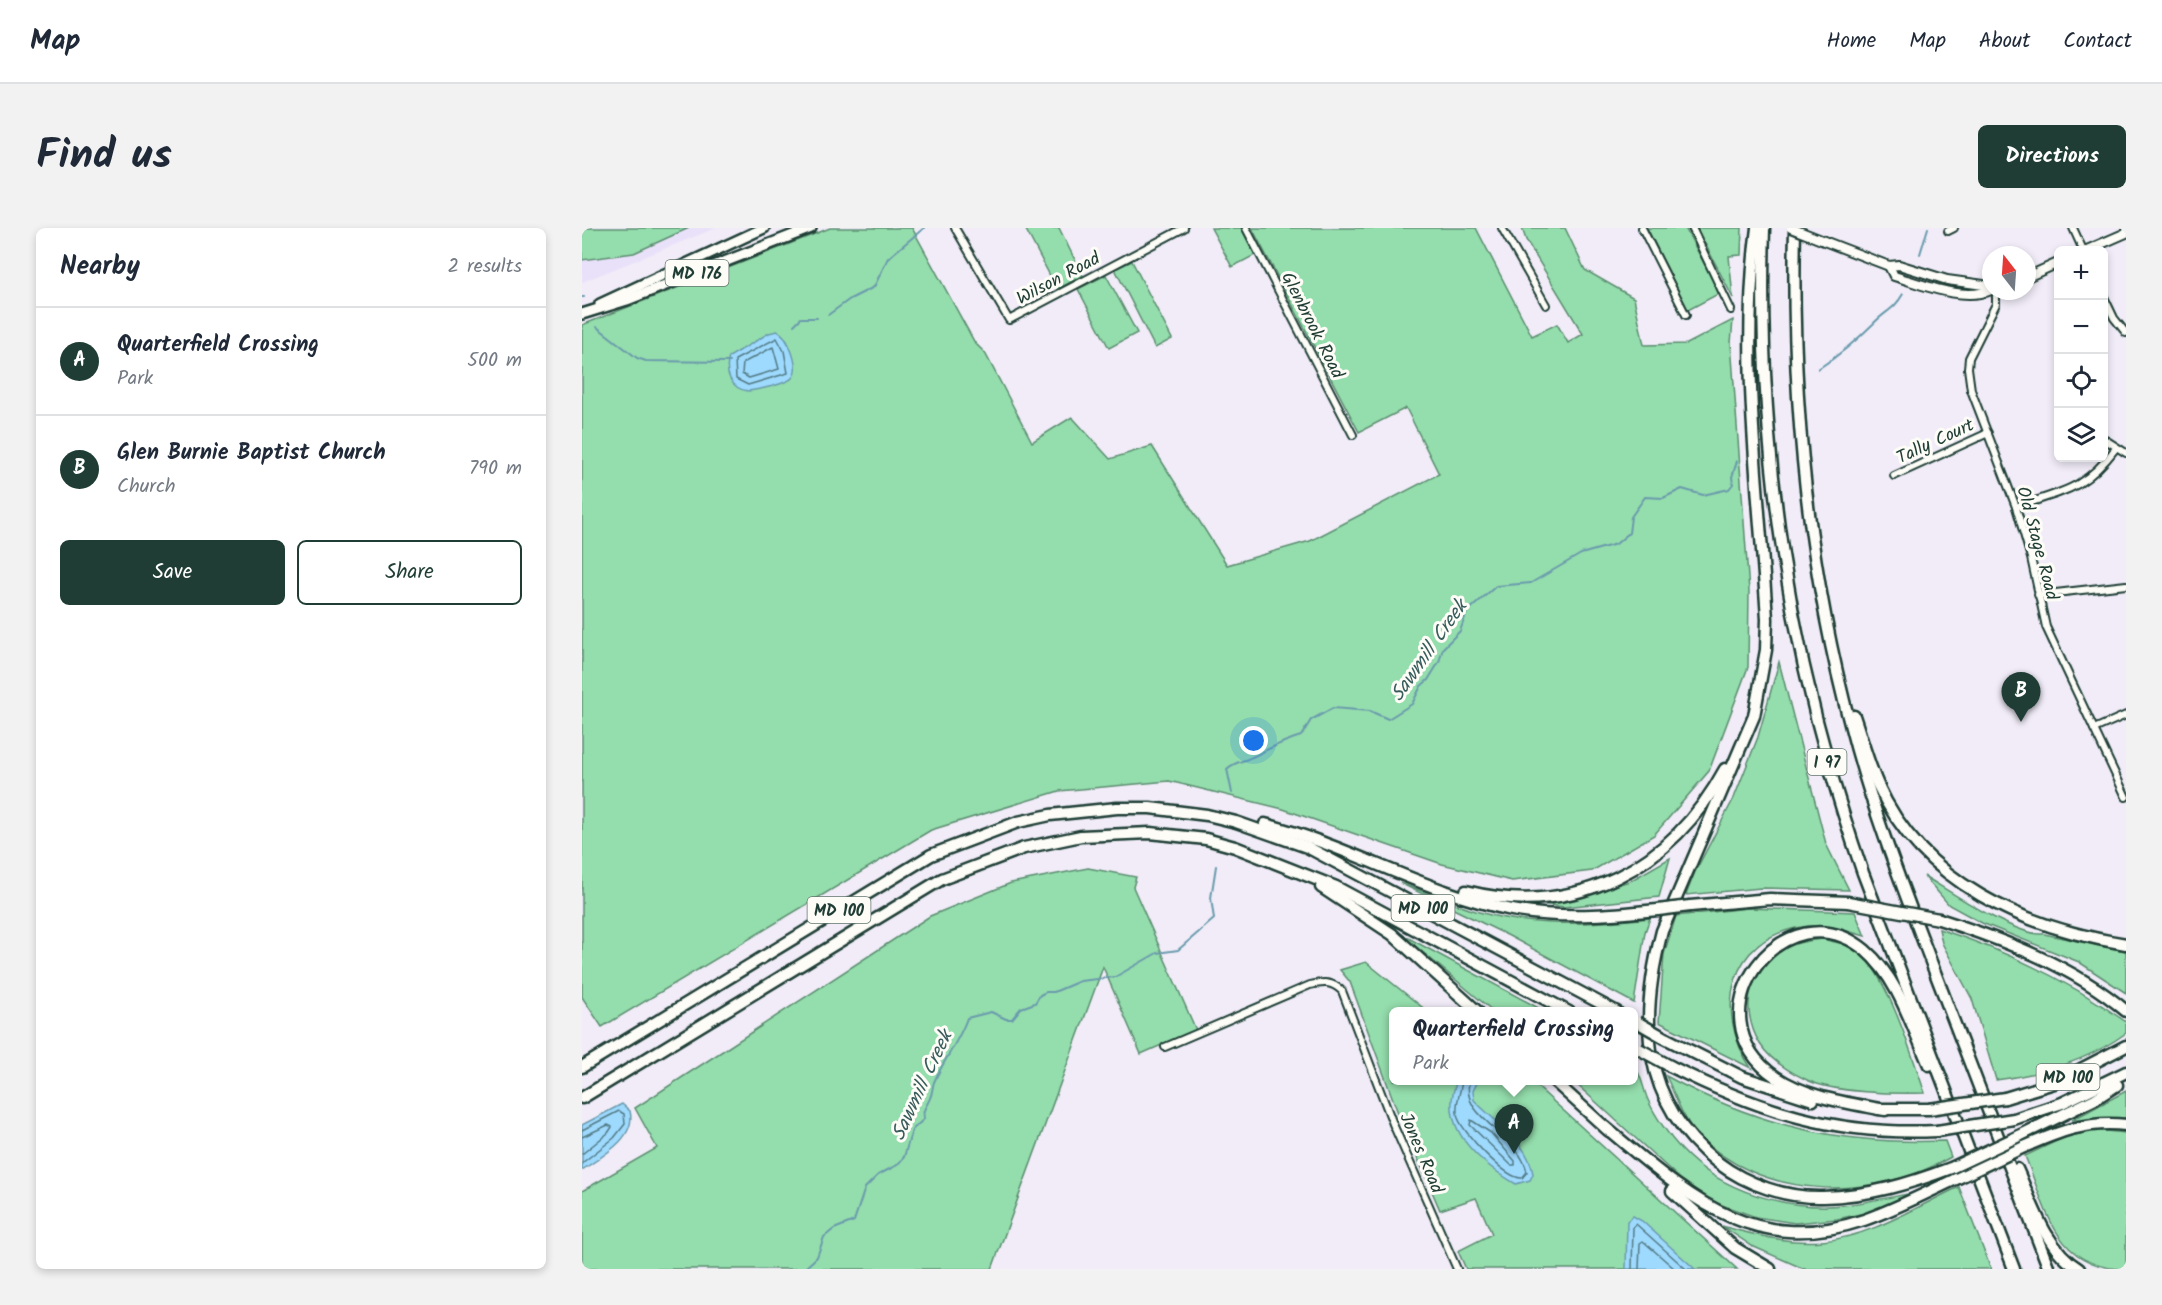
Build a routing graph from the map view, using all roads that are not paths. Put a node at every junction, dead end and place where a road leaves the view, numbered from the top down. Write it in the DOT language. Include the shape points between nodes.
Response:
graph roads {
  1 [pos="764,228"];
  2 [pos="784,228"];
  3 [pos="811,228"];
  4 [pos="955,228"];
  5 [pos="1184,228"];
  6 [pos="1246,228"];
  7 [pos="1502,228"];
  8 [pos="1642,228"];
  9 [pos="1692,228"];
  10 [pos="1757,228"];
  11 [pos="1764,228"];
  12 [pos="1793,228"];
  13 [pos="2073,228"];
  14 [pos="2126,233"];
  15 [pos="784,239"];
  16 [pos="2083,246"];
  17 [pos="2095,246"];
  18 [pos="2054,265"];
  19 [pos="2036,273"];
  20 [pos="1982,293"];
  21 [pos="1996,300"];
  22 [pos="2105,300"];
  23 [pos="1546,305"];
  24 [pos="1731,310"];
  25 [pos="582,314"];
  26 [pos="1686,315"];
  27 [pos="2126,333"];
  28 [pos="1988,434"];
  29 [pos="1353,435"];
  30 [pos="2108,442"];
  31 [pos="2116,448"];
  32 [pos="2126,453"];
  33 [pos="1894,476"];
  34 [pos="2016,507"];
  35 [pos="2126,585"];
  36 [pos="2038,595"];
  37 [pos="1831,647"];
  38 [pos="2126,715"];
  39 [pos="1754,716"];
  40 [pos="2094,729"];
  41 [pos="2126,797"];
  42 [pos="1183,811"];
  43 [pos="1281,865"];
  44 [pos="1408,876"];
  45 [pos="2126,944"];
  46 [pos="1473,1007"];
  47 [pos="1561,1007"];
  48 [pos="1609,1007"];
  49 [pos="2126,1011"];
  50 [pos="1638,1023"];
  51 [pos="1962,1042"];
  52 [pos="2126,1046"];
  53 [pos="1165,1047"];
  54 [pos="1638,1048"];
  55 [pos="582,1067"];
  56 [pos="2126,1072"];
  57 [pos="2126,1079"];
  58 [pos="1559,1085"];
  59 [pos="582,1098"];
  60 [pos="1885,1110"];
  61 [pos="2126,1125"];
  62 [pos="1605,1127"];
  63 [pos="1954,1174"];
  64 [pos="1998,1227"];
  65 [pos="1457,1269"];
  66 [pos="1770,1269"];
  67 [pos="2014,1269"];
  68 [pos="2049,1269"];
  69 [pos="2079,1269"];
  1 -- 25 [label="main road, MD 176"];
  2 -- 15 [label="main road"];
  3 -- 15 [label="main road, MD 176"];
  4 -- 5 [label="street, Wilson Road" via="1009,320"];
  6 -- 29 [label="street, Glenbrook Road"];
  7 -- 23 [label="street"];
  8 -- 26 [label="street"];
  9 -- 24 [label="street"];
  10 -- 39 [label="highway" via="1752,267 1751,391 1767,619 1766,650"];
  11 -- 64 [label="highway, I 97" via="1763,352 1772,490 1808,690 1846,827"];
  12 -- 20 [label="street, bridge" via="1889,266 1894,276 1942,289"];
  12 -- 37 [label="highway, I 97" via="1800,441"];
  13 -- 16 [label="street"];
  14 -- 17 [label="street"];
  15 -- 25 [label="main road, MD 176"];
  18 -- 19 [label="street"];
  21 -- 28 [label="street, Old Stage Road" via="1973,347 1968,368 1974,399"];
  22 -- 27 [label="street"];
  28 -- 33 [label="street, Tally Court"];
  28 -- 34 [label="street, Old Stage Road"];
  30 -- 31 [label="street"];
  31 -- 32 [label="street"];
  31 -- 34 [label="street" via="2097,472 2072,489"];
  34 -- 36 [label="street, Old Stage Road"];
  35 -- 36 [label="street"];
  36 -- 40 [label="street, Old Stage Road" via="2052,643"];
  37 -- 45 [label="highway" via="1878,786 1924,853 1958,882 2025,917 2082,936"];
  37 -- 51 [label="highway, I 97" via="1878,819"];
  38 -- 40 [label="street"];
  39 -- 44 [label="highway" via="1706,802 1688,826 1654,856 1611,880 1569,893 1525,898 1480,894"];
  39 -- 63 [label="highway" via="1675,893 1654,961 1647,1014 1654,1069 1661,1089 1685,1132 1703,1150 1726,1169 1771,1190 1821,1197 1851,1195"];
  40 -- 41 [label="street, Old Stage Road"];
  42 -- 44 [label="highway" via="1236,817 1276,827"];
  42 -- 48 [label="highway, MD 100" via="1236,822 1307,847"];
  42 -- 55 [label="highway, MD 100" via="1117,808 1050,815 957,843 905,870"];
  43 -- 46 [label="highway" via="1367,916"];
  43 -- 47 [label="highway, MD 100" via="1336,887"];
  43 -- 59 [label="highway, MD 100" via="1206,839 1150,833 1082,836 997,856 950,875 917,894"];
  44 -- 49 [label="highway, bridge" via="1477,901 1536,914 1593,916 1770,899 1848,902 1939,920 2028,952"];
  50 -- 60 [label="highway, MD 100, bridge" via="1766,1086 1825,1102"];
  51 -- 68 [label="highway, I 97"];
  51 -- 69 [label="highway" via="2050,1239"];
  52 -- 60 [label="highway, MD 100, bridge" via="2074,1074 2005,1098 1929,1109"];
  53 -- 65 [label="street, Jones Road" via="1310,985 1327,982 1337,986"];
  54 -- 56 [label="highway, MD 100, bridge" via="1740,1100 1796,1118 1864,1130 1937,1131 2014,1119 2062,1103"];
  57 -- 63 [label="highway, bridge"];
  58 -- 62 [label="highway"];
  60 -- 64 [label="highway" via="1806,1092 1776,1077 1754,1055 1740,1016 1742,990 1757,963 1783,942 1826,934 1854,943 1877,962 1911,1024"];
  61 -- 63 [label="highway, bridge" via="2074,1127"];
  62 -- 63 [label="highway" via="1696,1201 1734,1219 1774,1228 1799,1230 1844,1225 1887,1210"];
  62 -- 66 [label="highway" via="1719,1235"];
  64 -- 67 [label="highway, I 97"];
}
